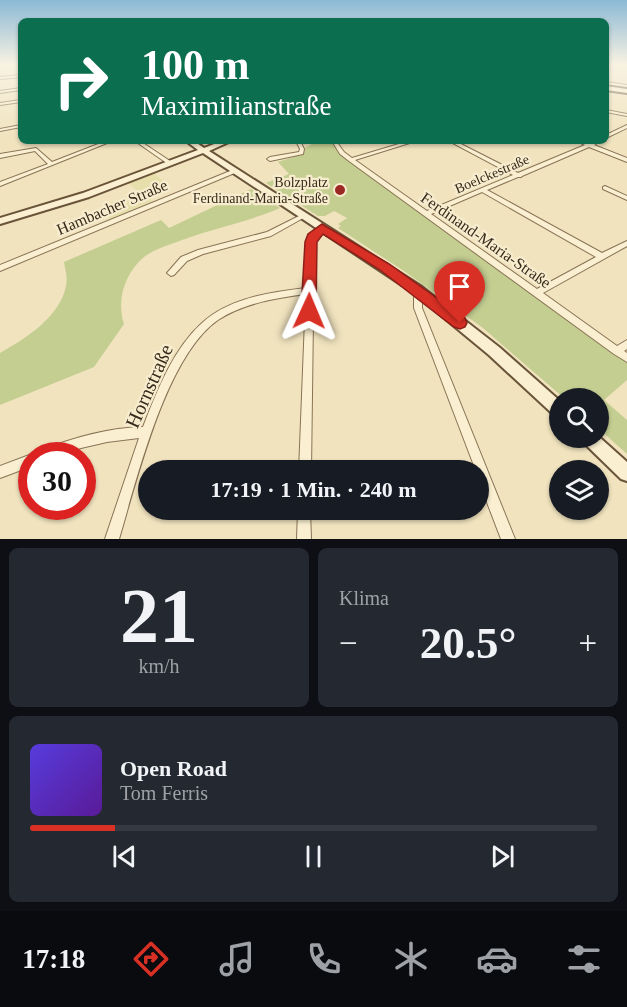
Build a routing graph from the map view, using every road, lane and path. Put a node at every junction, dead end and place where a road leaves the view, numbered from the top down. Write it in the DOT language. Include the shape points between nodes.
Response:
graph roads {
  1 [pos="18,89"];
  2 [pos="0,92"];
  3 [pos="18,101"];
  4 [pos="0,104"];
  5 [pos="609,112"];
  6 [pos="627,115"];
  7 [pos="18,127"];
  8 [pos="625,128"];
  9 [pos="0,130"];
  10 [pos="609,136"];
  11 [pos="102,144"];
  12 [pos="142,144"];
  13 [pos="194,144"];
  14 [pos="220,144"];
  15 [pos="300,144"];
  16 [pos="336,144"];
  17 [pos="404,144"];
  18 [pos="457,144"];
  19 [pos="586,144"];
  20 [pos="594,144"];
  21 [pos="591,146"];
  22 [pos="203,150"];
  23 [pos="0,156"];
  24 [pos="270,159"];
  25 [pos="351,160"];
  26 [pos="627,160"];
  27 [pos="170,163"];
  28 [pos="51,164"];
  29 [pos="235,171"];
  30 [pos="519,176"];
  31 [pos="0,184"];
  32 [pos="605,188"];
  33 [pos="484,191"];
  34 [pos="627,198"];
  35 [pos="426,214"];
  36 [pos="303,216"];
  37 [pos="0,222"];
  38 [pos="322,228"];
  39 [pos="627,243"];
  40 [pos="601,256"];
  41 [pos="0,268"];
  42 [pos="171,273"];
  43 [pos="418,290"];
  44 [pos="309,291"];
  45 [pos="538,292"];
  46 [pos="627,344"];
  47 [pos="617,351"];
  48 [pos="627,358"];
  49 [pos="549,401"];
  50 [pos="147,432"];
  51 [pos="84,442"];
  52 [pos="600,448"];
  53 [pos="305,460"];
  54 [pos="18,465"];
  55 [pos="0,472"];
  56 [pos="627,473"];
  57 [pos="304,520"];
  58 [pos="112,539"];
  59 [pos="304,539"];
  60 [pos="508,539"];
  1 -- 2 [label="street"];
  3 -- 4 [label="street"];
  5 -- 6 [label="street"];
  7 -- 9 [label="street"];
  8 -- 10 [label="street"];
  11 -- 28 [label="street"];
  12 -- 27 [label="street"];
  13 -- 22 [label="street"];
  14 -- 22 [label="street"];
  15 -- 24 [label="street" via="300,153"];
  16 -- 25 [label="street, Ferdinand-Maria-Straße"];
  17 -- 25 [label="street"];
  18 -- 30 [label="street"];
  19 -- 21 [label="street"];
  20 -- 21 [label="street, Boelckestraße"];
  21 -- 26 [label="street"];
  21 -- 30 [label="street, Boelckestraße"];
  22 -- 27 [label="street"];
  22 -- 29 [label="street"];
  23 -- 28 [label="street" via="36,149"];
  25 -- 35 [label="street, Ferdinand-Maria-Straße"];
  27 -- 37 [label="street"];
  28 -- 31 [label="street"];
  29 -- 36 [label="street"];
  29 -- 41 [label="street, Hambacher Straße"];
  30 -- 33 [label="street, Boelckestraße"];
  32 -- 34 [label="street"];
  33 -- 35 [label="street, Boelckestraße"];
  33 -- 40 [label="street"];
  35 -- 45 [label="street, Ferdinand-Maria-Straße"];
  36 -- 38 [label="street"];
  36 -- 42 [label="street" via="269,234 184,259"];
  38 -- 43 [label="street"];
  38 -- 44 [label="street" via="311,242"];
  39 -- 40 [label="street"];
  40 -- 45 [label="street"];
  43 -- 49 [label="street"];
  43 -- 60 [label="street" via="418,308"];
  44 -- 50 [label="street, Hornstraße" via="250,302 206,325 174,366"];
  44 -- 53 [label="street"];
  45 -- 47 [label="street, Ferdinand-Maria-Straße"];
  46 -- 47 [label="street"];
  47 -- 48 [label="street, Ferdinand-Maria-Straße"];
  50 -- 51 [label="street" via="125,432"];
  50 -- 58 [label="street, Hornstraße"];
  52 -- 56 [label="street"];
  54 -- 55 [label="street"];
  57 -- 59 [label="street"];
}
